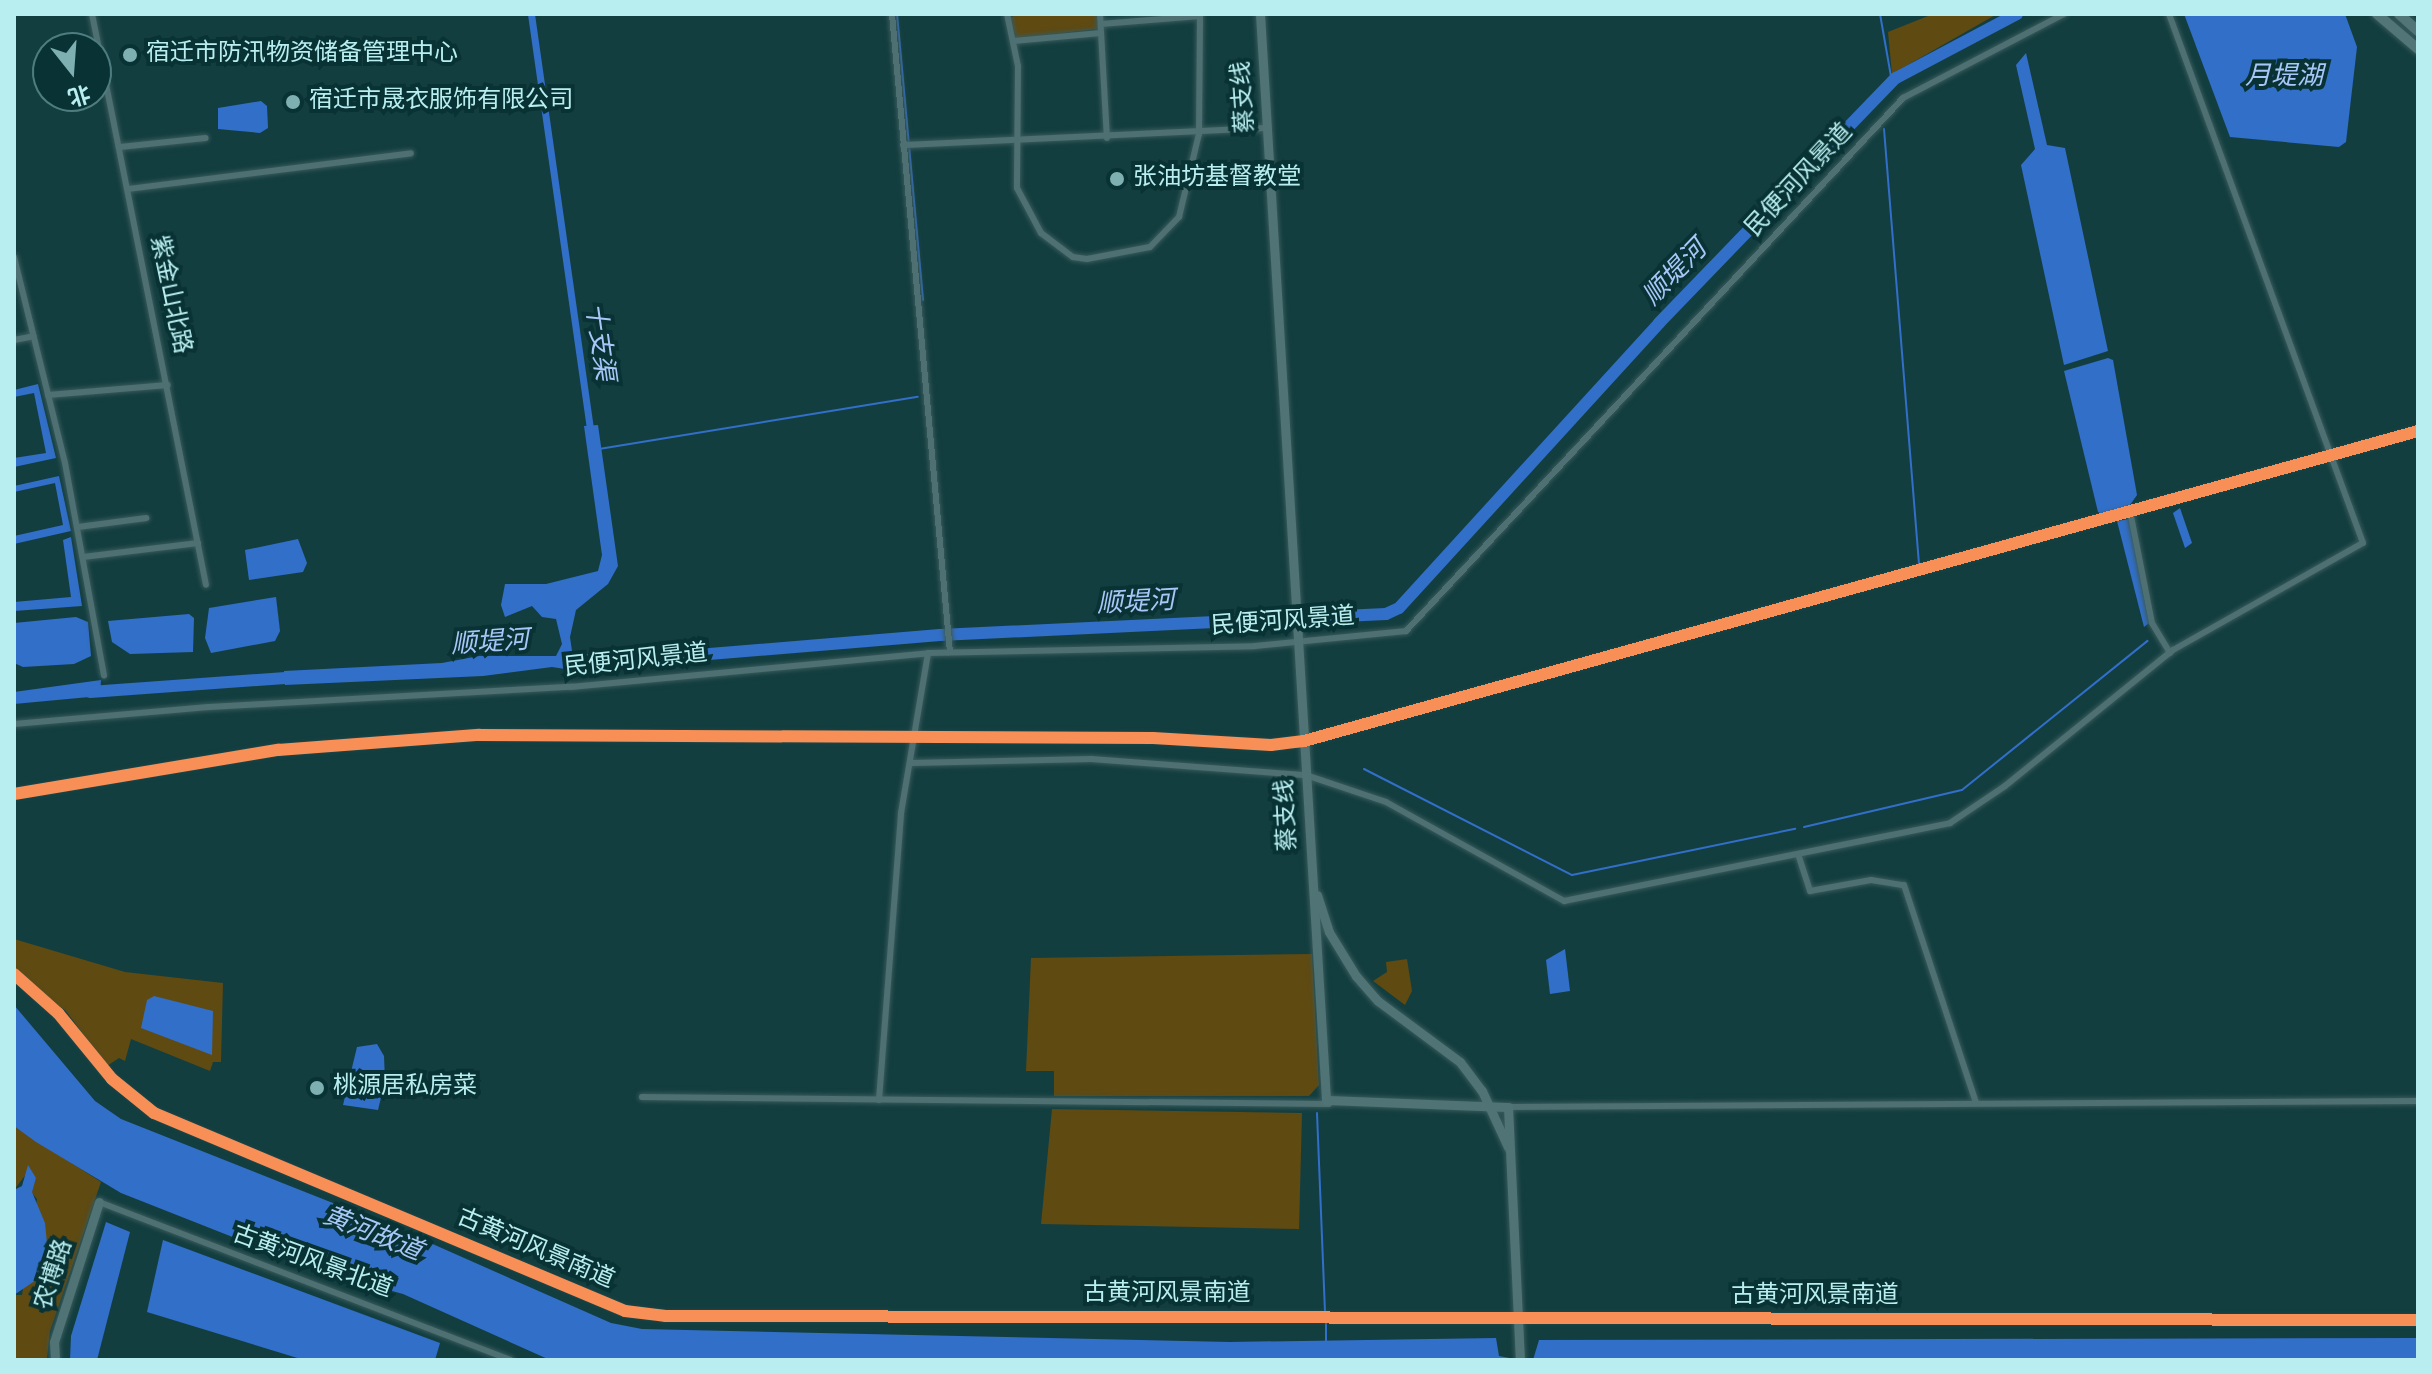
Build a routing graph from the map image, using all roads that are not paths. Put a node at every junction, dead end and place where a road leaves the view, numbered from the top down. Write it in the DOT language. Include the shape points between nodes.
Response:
graph roads {
  1 [pos="92,14"];
  2 [pos="892,14"];
  3 [pos="1007,14"];
  4 [pos="1100,14"];
  5 [pos="1260,14"];
  6 [pos="2064,14"];
  7 [pos="2169,14"];
  8 [pos="2377,14"];
  9 [pos="1200,15"];
  10 [pos="2400,15"];
  11 [pos="1101,24"];
  12 [pos="2418,31"];
  13 [pos="1101,33"];
  14 [pos="1013,41"];
  15 [pos="2418,49"];
  16 [pos="1267,128"];
  17 [pos="1199,134"];
  18 [pos="1014,136"];
  19 [pos="206,138"];
  20 [pos="1107,138"];
  21 [pos="907,145"];
  22 [pos="120,147"];
  23 [pos="411,153"];
  24 [pos="128,189"];
  25 [pos="14,257"];
  26 [pos="34,336"];
  27 [pos="14,340"];
  28 [pos="168,385"];
  29 [pos="48,395"];
  30 [pos="2418,431"];
  31 [pos="2331,455"];
  32 [pos="2130,511"];
  33 [pos="146,518"];
  34 [pos="78,527"];
  35 [pos="198,543"];
  36 [pos="83,557"];
  37 [pos="206,585"];
  38 [pos="1300,643"];
  39 [pos="949,648"];
  40 [pos="928,653"];
  41 [pos="2170,653"];
  42 [pos="104,675"];
  43 [pos="14,724"];
  44 [pos="918,739"];
  45 [pos="1304,741"];
  46 [pos="911,763"];
  47 [pos="1306,775"];
  48 [pos="14,794"];
  49 [pos="1799,857"];
  50 [pos="1312,873"];
  51 [pos="14,974"];
  52 [pos="642,1097"];
  53 [pos="879,1100"];
  54 [pos="2418,1101"];
  55 [pos="1976,1103"];
  56 [pos="1329,1104"];
  57 [pos="1491,1107"];
  58 [pos="1508,1107"];
  59 [pos="1513,1166"];
  60 [pos="99,1202"];
  61 [pos="1519,1318"];
  62 [pos="2418,1320"];
  63 [pos="55,1360"];
  64 [pos="511,1360"];
  65 [pos="1520,1360"];
  1 -- 22 [label="street, 紫金山北路"];
  2 -- 21 [label="street"];
  3 -- 14 [label="street"];
  4 -- 11 [label="street"];
  5 -- 16 [label="street, 蔡支线"];
  6 -- 38 [label="street, 民便河风景道" via="1903,98 1411,628"];
  7 -- 31 [label="street"];
  8 -- 15 [label="main road"];
  9 -- 11 [label="street"];
  9 -- 17 [label="street"];
  10 -- 12 [label="main road"];
  11 -- 13 [label="street"];
  13 -- 14 [label="street"];
  13 -- 20 [label="street"];
  14 -- 18 [label="street" via="1018,66"];
  16 -- 17 [label="street"];
  16 -- 38 [label="street, 蔡支线"];
  17 -- 18 [label="street" via="1179,217 1150,247 1106,259 1073,257 1041,233 1017,188"];
  17 -- 20 [label="street"];
  18 -- 20 [label="street"];
  18 -- 21 [label="street"];
  19 -- 22 [label="street"];
  21 -- 39 [label="street"];
  22 -- 24 [label="street, 紫金山北路"];
  23 -- 24 [label="street"];
  24 -- 28 [label="street, 紫金山北路"];
  25 -- 26 [label="street"];
  26 -- 27 [label="street"];
  26 -- 29 [label="street"];
  28 -- 29 [label="street"];
  28 -- 35 [label="street, 紫金山北路"];
  29 -- 34 [label="street"];
  30 -- 31 [label="street"];
  31 -- 32 [label="street"];
  31 -- 41 [label="street" via="2363,543"];
  32 -- 41 [label="street" via="2152,623"];
  32 -- 45 [label="street"];
  33 -- 34 [label="street"];
  34 -- 36 [label="street"];
  35 -- 36 [label="street"];
  35 -- 37 [label="street, 紫金山北路"];
  36 -- 42 [label="street"];
  38 -- 39 [label="street, 民便河风景道"];
  38 -- 45 [label="street, 蔡支线"];
  39 -- 40 [label="street, 民便河风景道"];
  40 -- 43 [label="street, 民便河风景道" via="571,687 208,707"];
  40 -- 44 [label="street"];
  41 -- 49 [label="street" via="2005,786 1950,823"];
  44 -- 45 [label="street" via="1153,738 1271,745"];
  44 -- 46 [label="street"];
  44 -- 48 [label="street" via="479,735 278,750"];
  45 -- 47 [label="street, 蔡支线"];
  46 -- 47 [label="street" via="1091,759"];
  46 -- 53 [label="street" via="901,813"];
  47 -- 49 [label="street" via="1386,802 1564,901 1586,901 1705,869"];
  47 -- 50 [label="street, 蔡支线"];
  49 -- 55 [label="street" via="1810,891 1871,880 1904,885"];
  50 -- 56 [label="street, 蔡支线"];
  50 -- 57 [label="street" via="1329,932 1356,976 1378,1001 1460,1062"];
  51 -- 61 [label="street, 古黄河风景南道" via="58,1013 112,1079 154,1113 625,1311"];
  52 -- 53 [label="street"];
  53 -- 56 [label="street"];
  54 -- 55 [label="street"];
  55 -- 58 [label="street"];
  56 -- 57 [label="street"];
  57 -- 58 [label="street"];
  57 -- 59 [label="street"];
  58 -- 59 [label="street"];
  59 -- 61 [label="street"];
  60 -- 63 [label="street, 农博路" via="54,1342"];
  60 -- 64 [label="street, 古黄河风景北道"];
  61 -- 62 [label="street, 古黄河风景南道"];
  61 -- 65 [label="street"];
}
